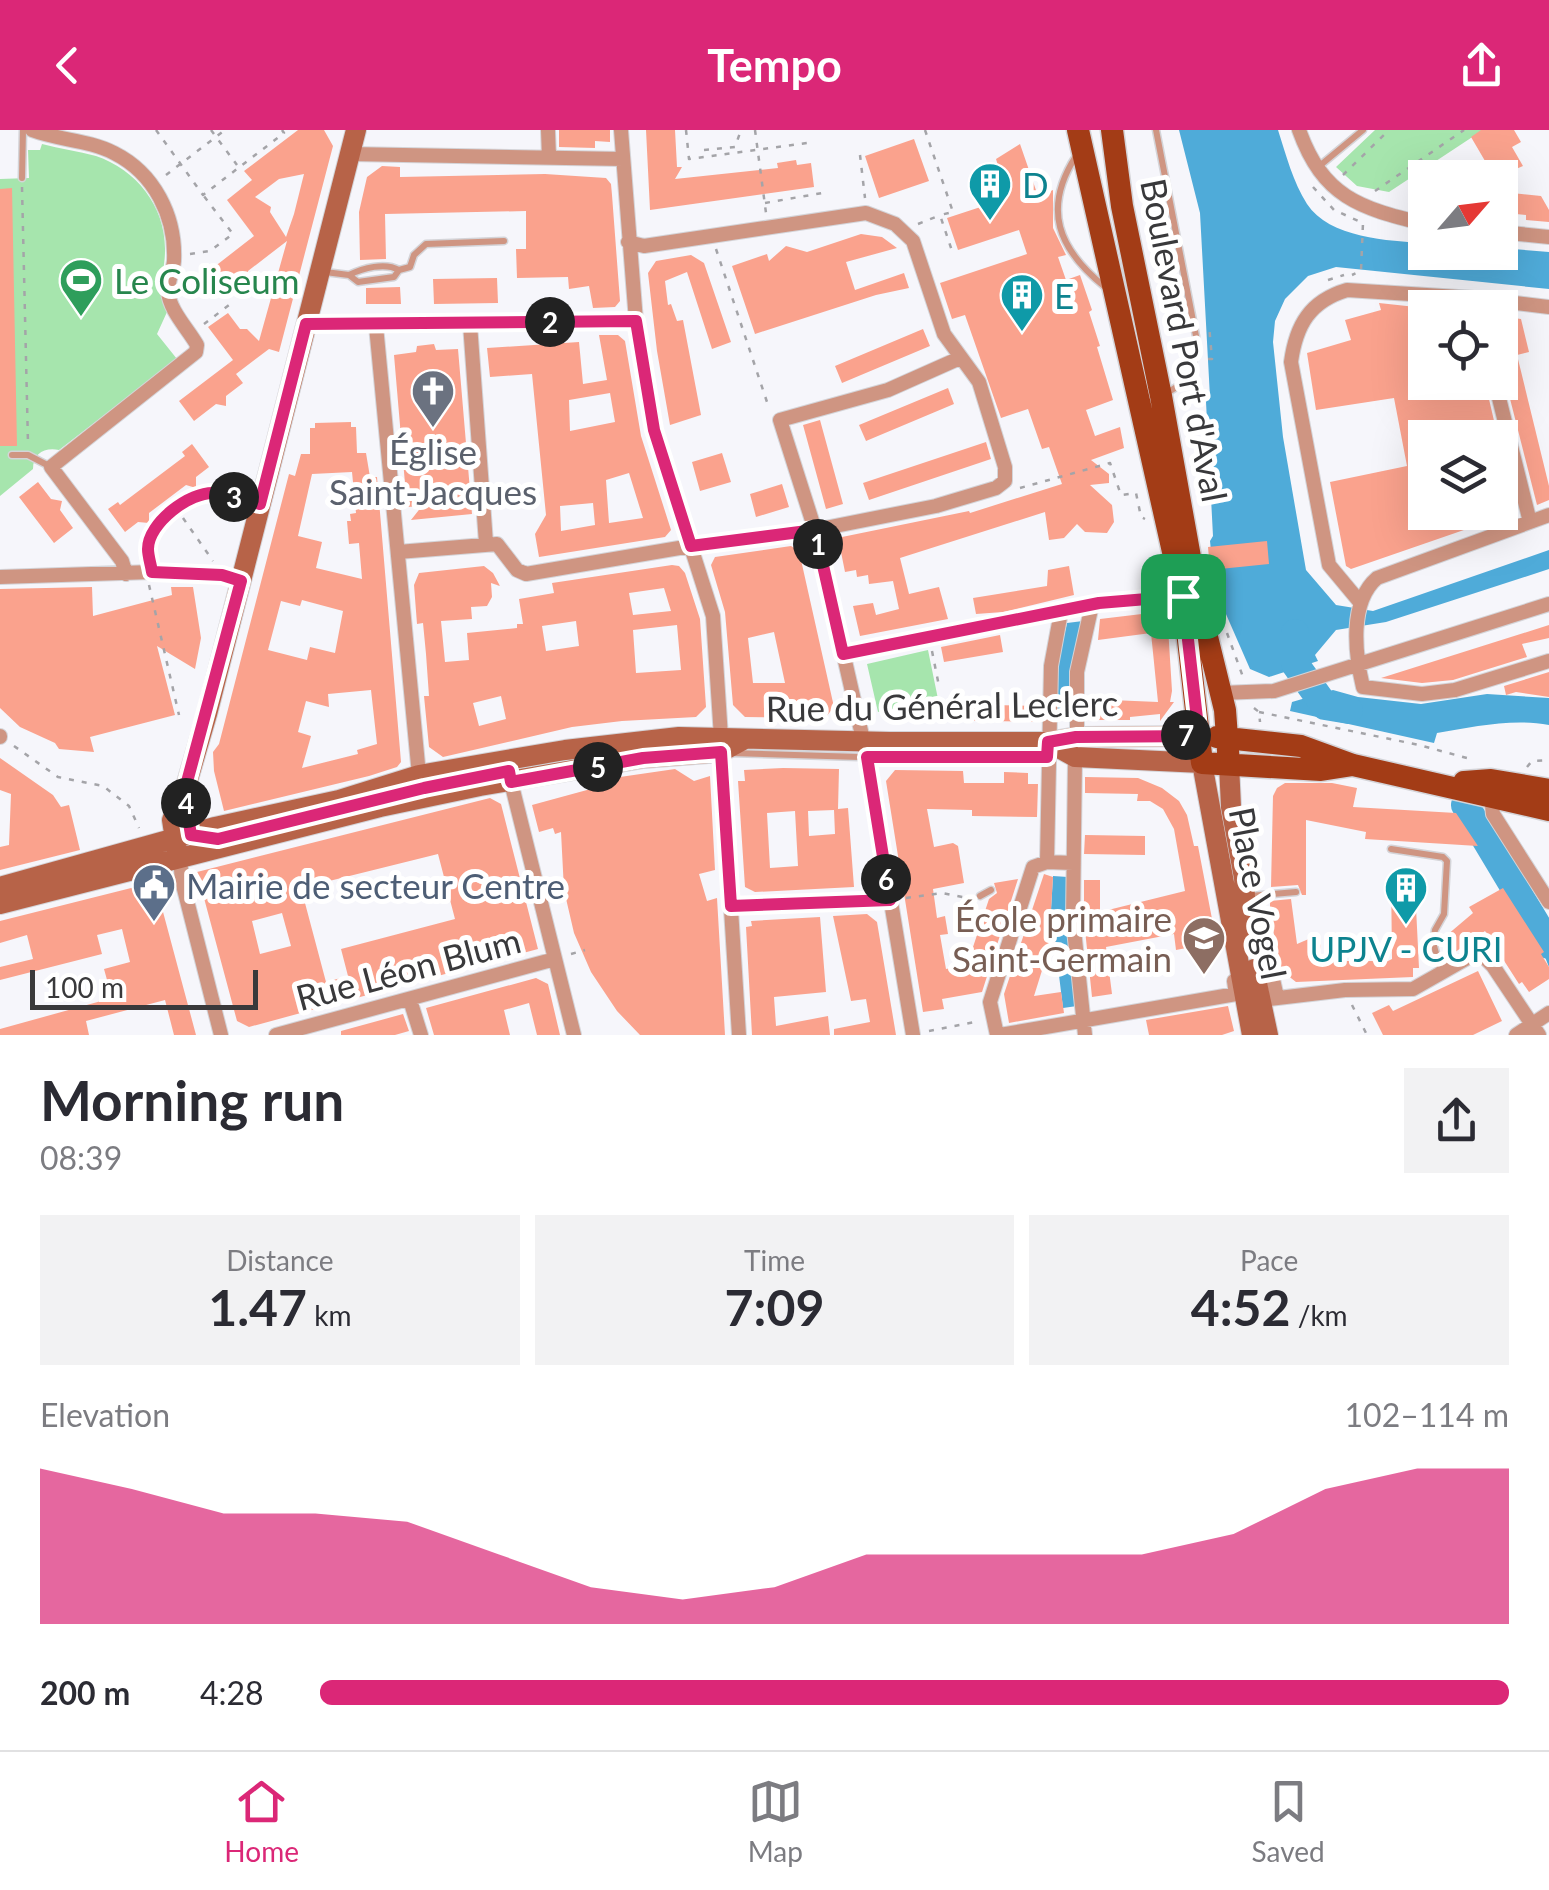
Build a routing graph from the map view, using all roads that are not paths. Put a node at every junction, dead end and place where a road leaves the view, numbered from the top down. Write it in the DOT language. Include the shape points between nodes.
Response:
graph roads {
  1 [pos="22,130"];
  2 [pos="32,130"];
  3 [pos="356,130"];
  4 [pos="548,130"];
  5 [pos="621,130"];
  6 [pos="1112,130"];
  7 [pos="1156,130"];
  8 [pos="1299,130"];
  9 [pos="1362,130"];
  10 [pos="1080,138"];
  11 [pos="350,154"];
  12 [pos="549,158"];
  13 [pos="622,159"];
  14 [pos="1312,163"];
  15 [pos="22,178"];
  16 [pos="1408,218"];
  17 [pos="1518,234"];
  18 [pos="1549,238"];
  19 [pos="504,241"];
  20 [pos="628,242"];
  21 [pos="320,271"];
  22 [pos="1408,296"];
  23 [pos="1118,298"];
  24 [pos="1518,305"];
  25 [pos="1549,307"];
  26 [pos="636,321"];
  27 [pos="306,324"];
  28 [pos="470,324"];
  29 [pos="376,326"];
  30 [pos="960,358"];
  31 [pos="1161,396"];
  32 [pos="1500,400"];
  33 [pos="12,455"];
  34 [pos="51,467"];
  35 [pos="260,504"];
  36 [pos="1549,516"];
  37 [pos="1530,522"];
  38 [pos="815,530"];
  39 [pos="486,543"];
  40 [pos="691,546"];
  41 [pos="398,552"];
  42 [pos="149,572"];
  43 [pos="126,574"];
  44 [pos="0,577"];
  45 [pos="231,578"];
  46 [pos="1183,596"];
  47 [pos="1360,601"];
  48 [pos="1095,604"];
  49 [pos="1549,604"];
  50 [pos="1061,612"];
  51 [pos="843,654"];
  52 [pos="1549,660"];
  53 [pos="1357,663"];
  54 [pos="1221,694"];
  55 [pos="1194,696"];
  56 [pos="1199,736"];
  57 [pos="1228,738"];
  58 [pos="721,745"];
  59 [pos="1076,747"];
  60 [pos="865,749"];
  61 [pos="1048,749"];
  62 [pos="1202,763"];
  63 [pos="1229,764"];
  64 [pos="1353,765"];
  65 [pos="509,771"];
  66 [pos="419,775"];
  67 [pos="1453,786"];
  68 [pos="1549,790"];
  69 [pos="1491,796"];
  70 [pos="1549,810"];
  71 [pos="218,837"];
  72 [pos="181,845"];
  73 [pos="1391,849"];
  74 [pos="1047,862"];
  75 [pos="1073,863"];
  76 [pos="83,873"];
  77 [pos="0,887"];
  78 [pos="991,890"];
  79 [pos="1296,892"];
  80 [pos="0,895"];
  81 [pos="980,896"];
  82 [pos="1244,896"];
  83 [pos="890,900"];
  84 [pos="1549,902"];
  85 [pos="0,904"];
  86 [pos="731,906"];
  87 [pos="555,959"];
  88 [pos="1441,973"];
  89 [pos="1250,978"];
  90 [pos="1269,998"];
  91 [pos="410,1000"];
  92 [pos="1548,1014"];
  93 [pos="1084,1028"];
  94 [pos="1535,1030"];
  95 [pos="221,1035"];
  96 [pos="276,1035"];
  97 [pos="421,1035"];
  98 [pos="574,1035"];
  99 [pos="739,1035"];
  100 [pos="913,1035"];
  101 [pos="998,1035"];
  102 [pos="1252,1035"];
  103 [pos="1268,1035"];
  104 [pos="1516,1035"];
  1 -- 15 [label="lane"];
  2 -- 34 [label="street" via="110,150 153,186 169,214 174,253 168,292 196,352"];
  3 -- 11 [label="main road"];
  4 -- 12 [label="street"];
  5 -- 13 [label="street"];
  6 -- 31 [label="main road, Boulevard Port d'Aval"];
  7 -- 31 [label="lane" via="1196,336 1192,377"];
  8 -- 14 [label="street"];
  9 -- 14 [label="lane"];
  10 -- 23 [label="main road, Boulevard Port d'Aval"];
  10 -- 23 [label="lane" via="1056,206 1076,260"];
  11 -- 12 [label="street"];
  11 -- 21 [label="main road"];
  12 -- 13 [label="street"];
  13 -- 20 [label="street"];
  14 -- 16 [label="street" via="1332,187"];
  17 -- 18 [label="street"];
  19 -- 21 [label="lane" via="426,244 394,277 358,282"];
  20 -- 26 [label="street"];
  20 -- 30 [label="street" via="644,246 866,213 913,241 944,334"];
  21 -- 27 [label="main road"];
  22 -- 47 [label="street" via="1336,294 1304,316 1294,338 1292,362 1329,565"];
  23 -- 46 [label="main road, Boulevard Port d'Aval"];
  24 -- 25 [label="street"];
  26 -- 28 [label="street"];
  26 -- 40 [label="street" via="654,430"];
  27 -- 29 [label="street"];
  27 -- 35 [label="main road"];
  28 -- 29 [label="street"];
  28 -- 39 [label="street"];
  29 -- 41 [label="street"];
  30 -- 38 [label="street" via="888,390 780,420"];
  30 -- 38 [label="street" via="979,382 1005,481 936,506"];
  31 -- 54 [label="main road, Boulevard Port d'Aval"];
  32 -- 37 [label="street"];
  33 -- 34 [label="lane"];
  34 -- 43 [label="street"];
  35 -- 42 [label="lane" via="210,492 194,497 158,523 150,537"];
  35 -- 45 [label="main road"];
  36 -- 37 [label="street"];
  37 -- 47 [label="street" via="1377,578"];
  38 -- 40 [label="street"];
  38 -- 51 [label="street"];
  39 -- 40 [label="street" via="497,544 526,574"];
  39 -- 41 [label="street"];
  40 -- 58 [label="street" via="713,616"];
  41 -- 66 [label="street"];
  42 -- 43 [label="street"];
  42 -- 45 [label="street"];
  43 -- 44 [label="street"];
  45 -- 72 [label="main road" via="184,793"];
  46 -- 48 [label="street"];
  46 -- 55 [label="main road, Boulevard Port d'Aval"];
  47 -- 53 [label="street"];
  48 -- 50 [label="street"];
  48 -- 59 [label="street" via="1077,672"];
  49 -- 53 [label="street"];
  50 -- 51 [label="street"];
  50 -- 61 [label="street"];
  51 -- 60 [label="street"];
  52 -- 53 [label="street" via="1422,694 1363,687"];
  53 -- 54 [label="street" via="1274,691"];
  54 -- 55 [label="main road"];
  54 -- 57 [label="main road, Boulevard Port d'Aval"];
  55 -- 56 [label="main road, Boulevard Port d'Aval"];
  56 -- 57 [label="main road"];
  56 -- 59 [label="main road, Rue du Général Leclerc"];
  56 -- 62 [label="main road, Boulevard Port d'Aval"];
  57 -- 63 [label="main road, Boulevard Port d'Aval"];
  57 -- 64 [label="main road" via="1301,746"];
  58 -- 60 [label="lane, Rue du Général Leclerc"];
  58 -- 60 [label="main road, Rue du Général Leclerc" via="746,739"];
  58 -- 65 [label="main road, Rue du Général Leclerc"];
  58 -- 65 [label="main road, Rue du Général Leclerc" via="680,737"];
  58 -- 86 [label="street"];
  59 -- 61 [label="main road, Rue du Général Leclerc"];
  59 -- 62 [label="main road, Rue du Général Leclerc"];
  59 -- 75 [label="street"];
  60 -- 61 [label="main road, Rue du Général Leclerc"];
  60 -- 83 [label="street"];
  61 -- 74 [label="street"];
  62 -- 63 [label="main road"];
  62 -- 89 [label="main road, Place Vogel"];
  63 -- 64 [label="main road" via="1321,770"];
  63 -- 82 [label="main road, Place Vogel"];
  64 -- 67 [label="main road"];
  65 -- 66 [label="main road, Rue du Général Leclerc"];
  65 -- 71 [label="main road, Rue du Général Leclerc" via="380,808"];
  65 -- 72 [label="lane"];
  65 -- 87 [label="street"];
  66 -- 71 [label="main road, Rue du Général Leclerc"];
  67 -- 68 [label="main road" via="1491,780"];
  67 -- 69 [label="main road"];
  69 -- 70 [label="main road"];
  69 -- 84 [label="street" via="1492,814"];
  71 -- 72 [label="main road"];
  72 -- 76 [label="main road"];
  72 -- 95 [label="street" via="185,892"];
  73 -- 88 [label="lane" via="1446,861 1444,914 1433,942"];
  74 -- 75 [label="street"];
  74 -- 101 [label="street" via="1033,867 1018,898 990,1002"];
  75 -- 93 [label="street"];
  76 -- 77 [label="main road"];
  76 -- 80 [label="lane"];
  76 -- 85 [label="main road"];
  78 -- 81 [label="lane"];
  79 -- 82 [label="lane"];
  82 -- 89 [label="main road, Place Vogel"];
  83 -- 86 [label="street"];
  83 -- 100 [label="street"];
  86 -- 99 [label="street"];
  87 -- 91 [label="street, Rue Léon Blum"];
  87 -- 98 [label="street"];
  88 -- 90 [label="street" via="1412,989"];
  88 -- 94 [label="street" via="1482,955"];
  89 -- 90 [label="main road, Place Vogel"];
  89 -- 93 [label="street" via="1234,981 1236,994"];
  89 -- 102 [label="main road, Place Vogel"];
  90 -- 103 [label="main road, Place Vogel"];
  91 -- 96 [label="street, Rue Léon Blum"];
  91 -- 97 [label="street"];
  92 -- 94 [label="street"];
  93 -- 101 [label="street"];
  94 -- 104 [label="street"];
}
